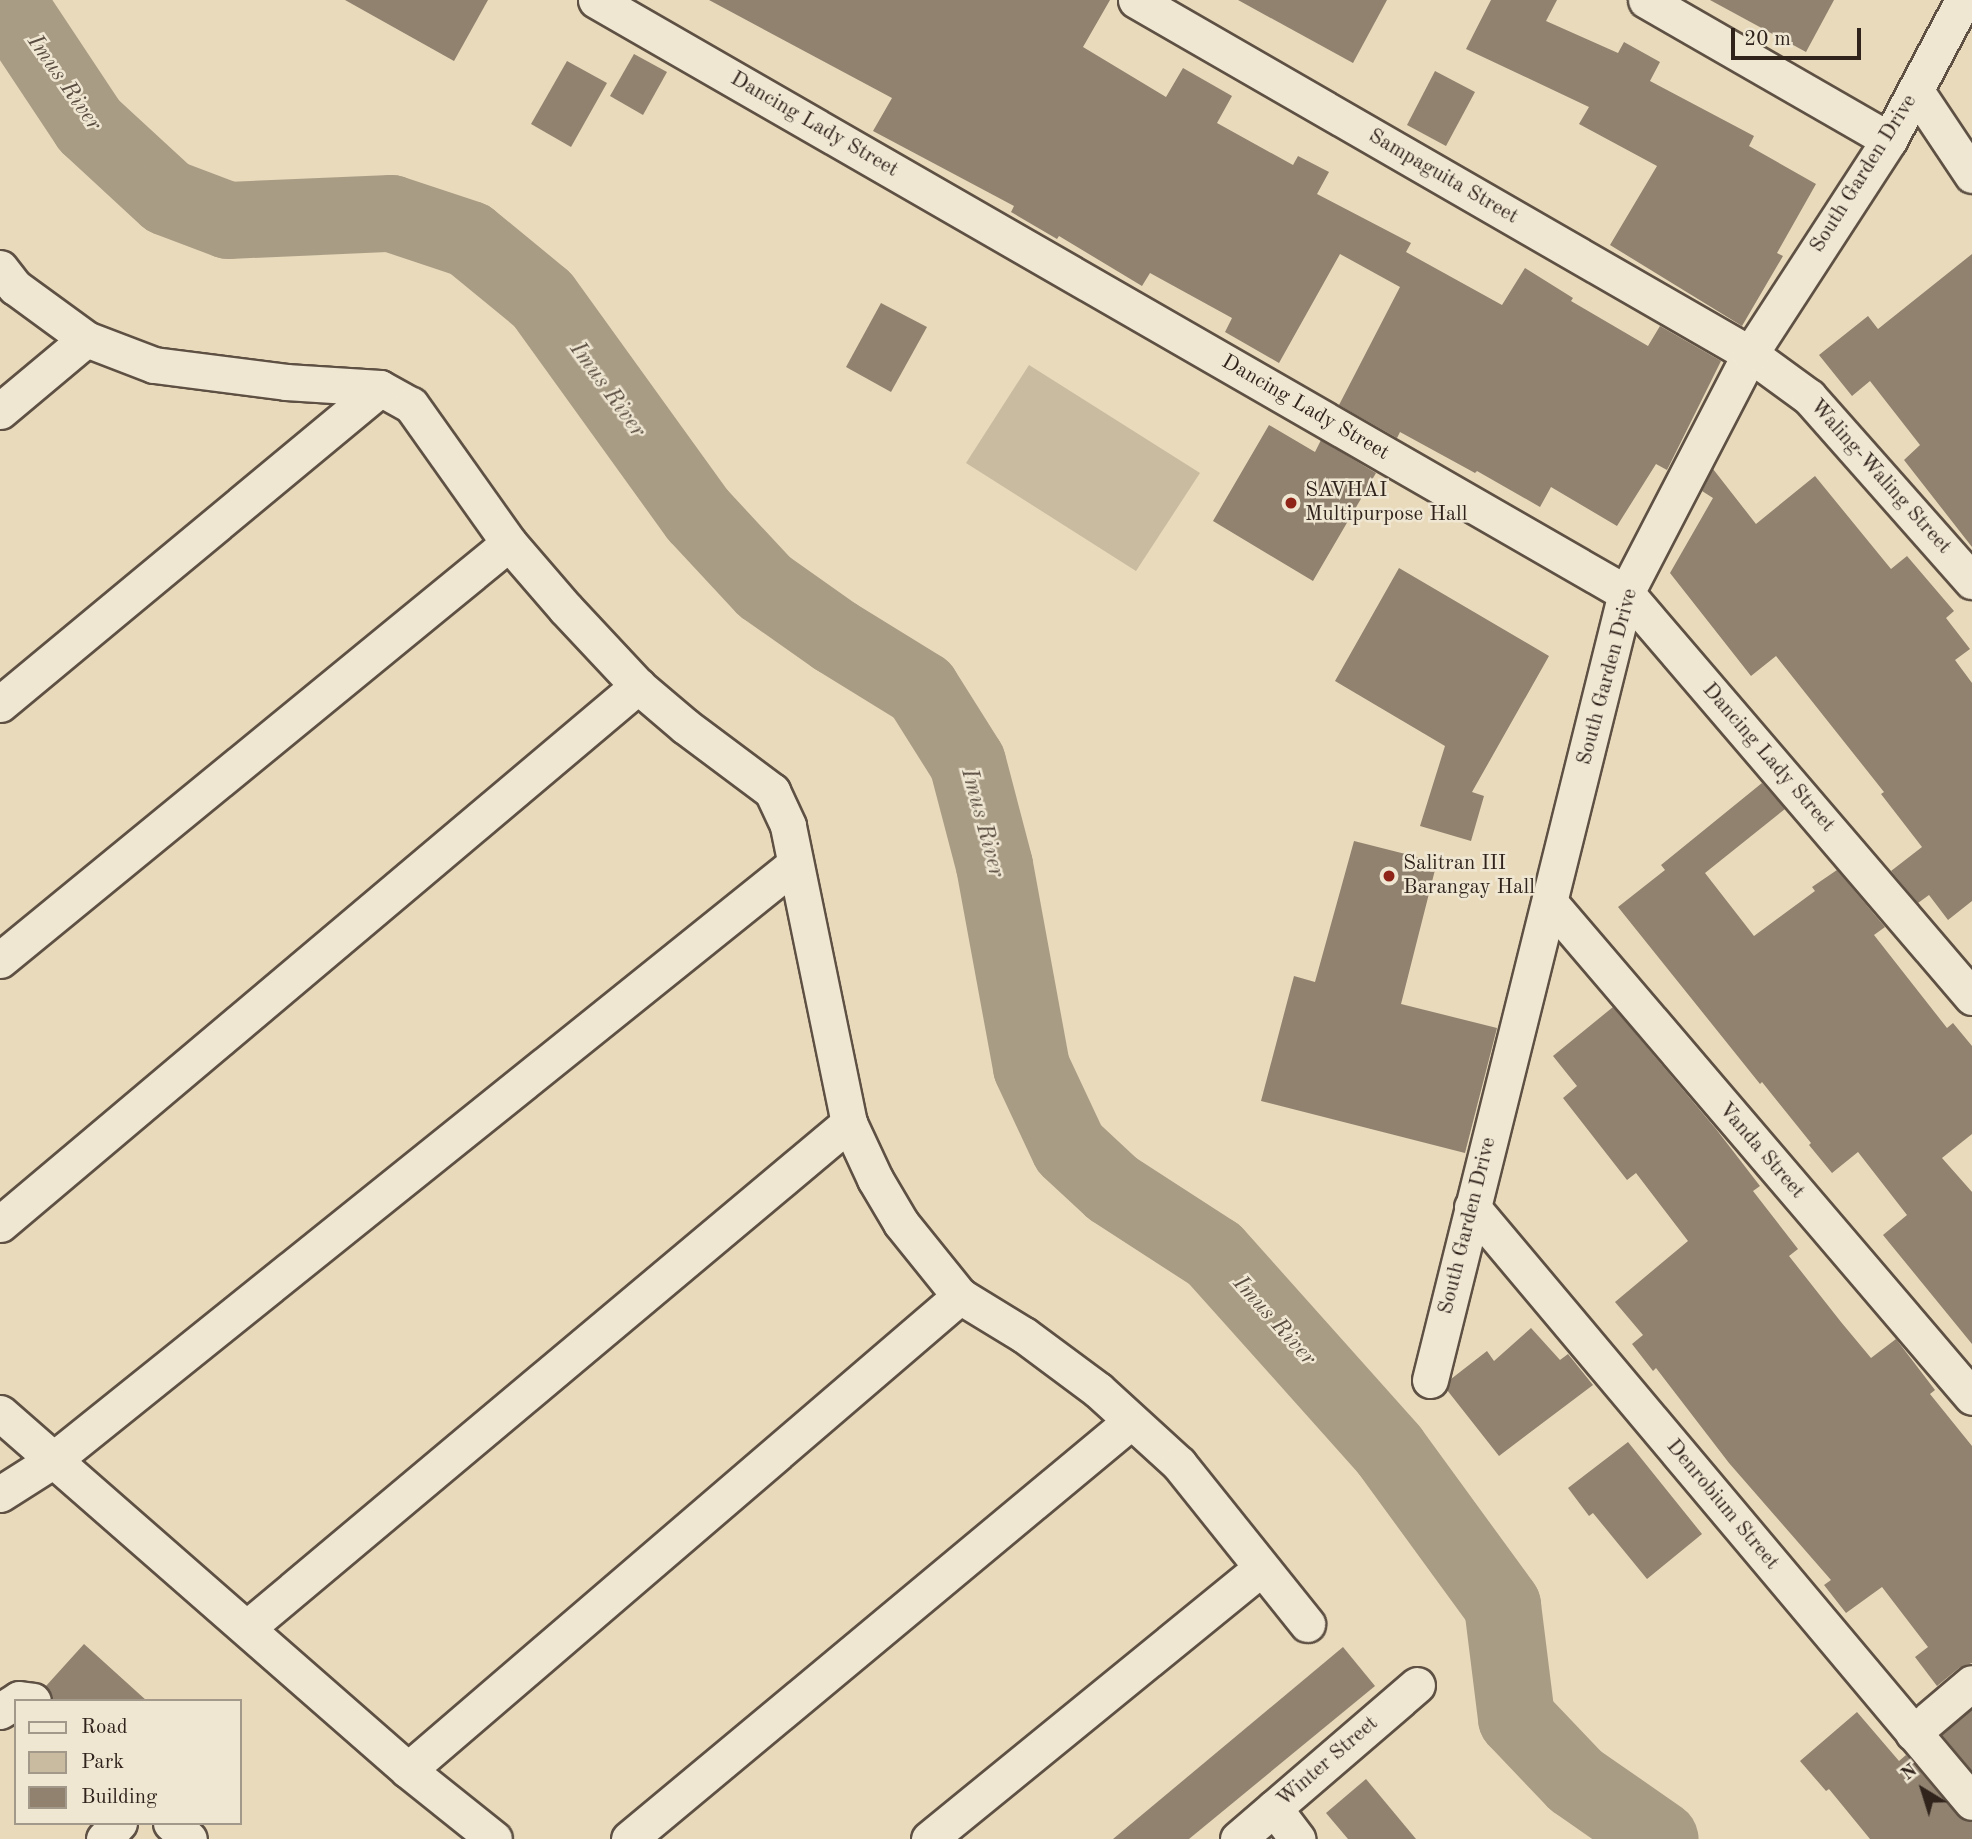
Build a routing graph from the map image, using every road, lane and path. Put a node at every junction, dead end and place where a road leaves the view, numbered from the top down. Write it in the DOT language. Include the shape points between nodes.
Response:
graph roads {
  1 [pos="596,0"];
  2 [pos="1136,0"];
  3 [pos="1646,0"];
  4 [pos="1963,0"];
  5 [pos="1916,91"];
  6 [pos="1889,140"];
  7 [pos="1972,175"];
  8 [pos="0,268"];
  9 [pos="86,339"];
  10 [pos="1750,354"];
  11 [pos="380,388"];
  12 [pos="0,411"];
  13 [pos="509,542"];
  14 [pos="1972,581"];
  15 [pos="1626,593"];
  16 [pos="638,686"];
  17 [pos="0,704"];
  18 [pos="795,864"];
  19 [pos="1551,904"];
  20 [pos="0,960"];
  21 [pos="1972,997"];
  22 [pos="849,1123"];
  23 [pos="1472,1207"];
  24 [pos="0,1224"];
  25 [pos="960,1296"];
  26 [pos="1430,1380"];
  27 [pos="1972,1397"];
  28 [pos="0,1413"];
  29 [pos="1131,1421"];
  30 [pos="52,1461"];
  31 [pos="0,1494"];
  32 [pos="1261,1568"];
  33 [pos="1307,1624"];
  34 [pos="247,1628"];
  35 [pos="1972,1683"];
  36 [pos="1417,1685"];
  37 [pos="1913,1733"];
  38 [pos="408,1770"];
  39 [pos="1972,1802"];
  40 [pos="1274,1808"];
  41 [pos="117,1825"];
  42 [pos="173,1825"];
  43 [pos="103,1839"];
  44 [pos="189,1839"];
  45 [pos="494,1839"];
  46 [pos="629,1839"];
  47 [pos="929,1839"];
  48 [pos="1238,1839"];
  49 [pos="1297,1839"];
  1 -- 15 [label="street, Dancing Lady Street"];
  2 -- 10 [label="street, Sampaguita Street"];
  3 -- 6 [label="street"];
  4 -- 5 [label="street, South Garden Drive"];
  5 -- 6 [label="street, South Garden Drive"];
  5 -- 7 [label="street"];
  6 -- 10 [label="street, South Garden Drive"];
  8 -- 9 [label="street" via="15,287"];
  9 -- 11 [label="street" via="154,365 286,382"];
  9 -- 12 [label="street"];
  10 -- 14 [label="street, Waling-Waling Street" via="1809,397"];
  10 -- 15 [label="street, South Garden Drive"];
  11 -- 13 [label="street" via="411,405"];
  11 -- 17 [label="street"];
  13 -- 16 [label="street"];
  13 -- 20 [label="street"];
  15 -- 19 [label="street, South Garden Drive"];
  15 -- 21 [label="street, Dancing Lady Street"];
  16 -- 18 [label="street" via="772,790 789,827"];
  16 -- 24 [label="street"];
  18 -- 22 [label="street"];
  18 -- 30 [label="street"];
  19 -- 23 [label="street, South Garden Drive"];
  19 -- 27 [label="street, Vanda Street"];
  22 -- 25 [label="street" via="901,1223"];
  22 -- 34 [label="street"];
  23 -- 26 [label="street, South Garden Drive"];
  23 -- 37 [label="street, Denrobium Street"];
  25 -- 29 [label="street" via="1024,1335"];
  25 -- 38 [label="street"];
  28 -- 30 [label="street"];
  29 -- 32 [label="street" via="1179,1464"];
  29 -- 46 [label="street"];
  30 -- 31 [label="street"];
  30 -- 34 [label="street"];
  32 -- 33 [label="street"];
  32 -- 47 [label="street"];
  34 -- 38 [label="street"];
  35 -- 37 [label="street"];
  36 -- 40 [label="street, Winter Street"];
  37 -- 39 [label="street, Denrobium Street"];
  38 -- 45 [label="street"];
  40 -- 48 [label="street, Winter Street"];
  40 -- 49 [label="street"];
  41 -- 43 [label="street"];
  42 -- 44 [label="street"];
}
